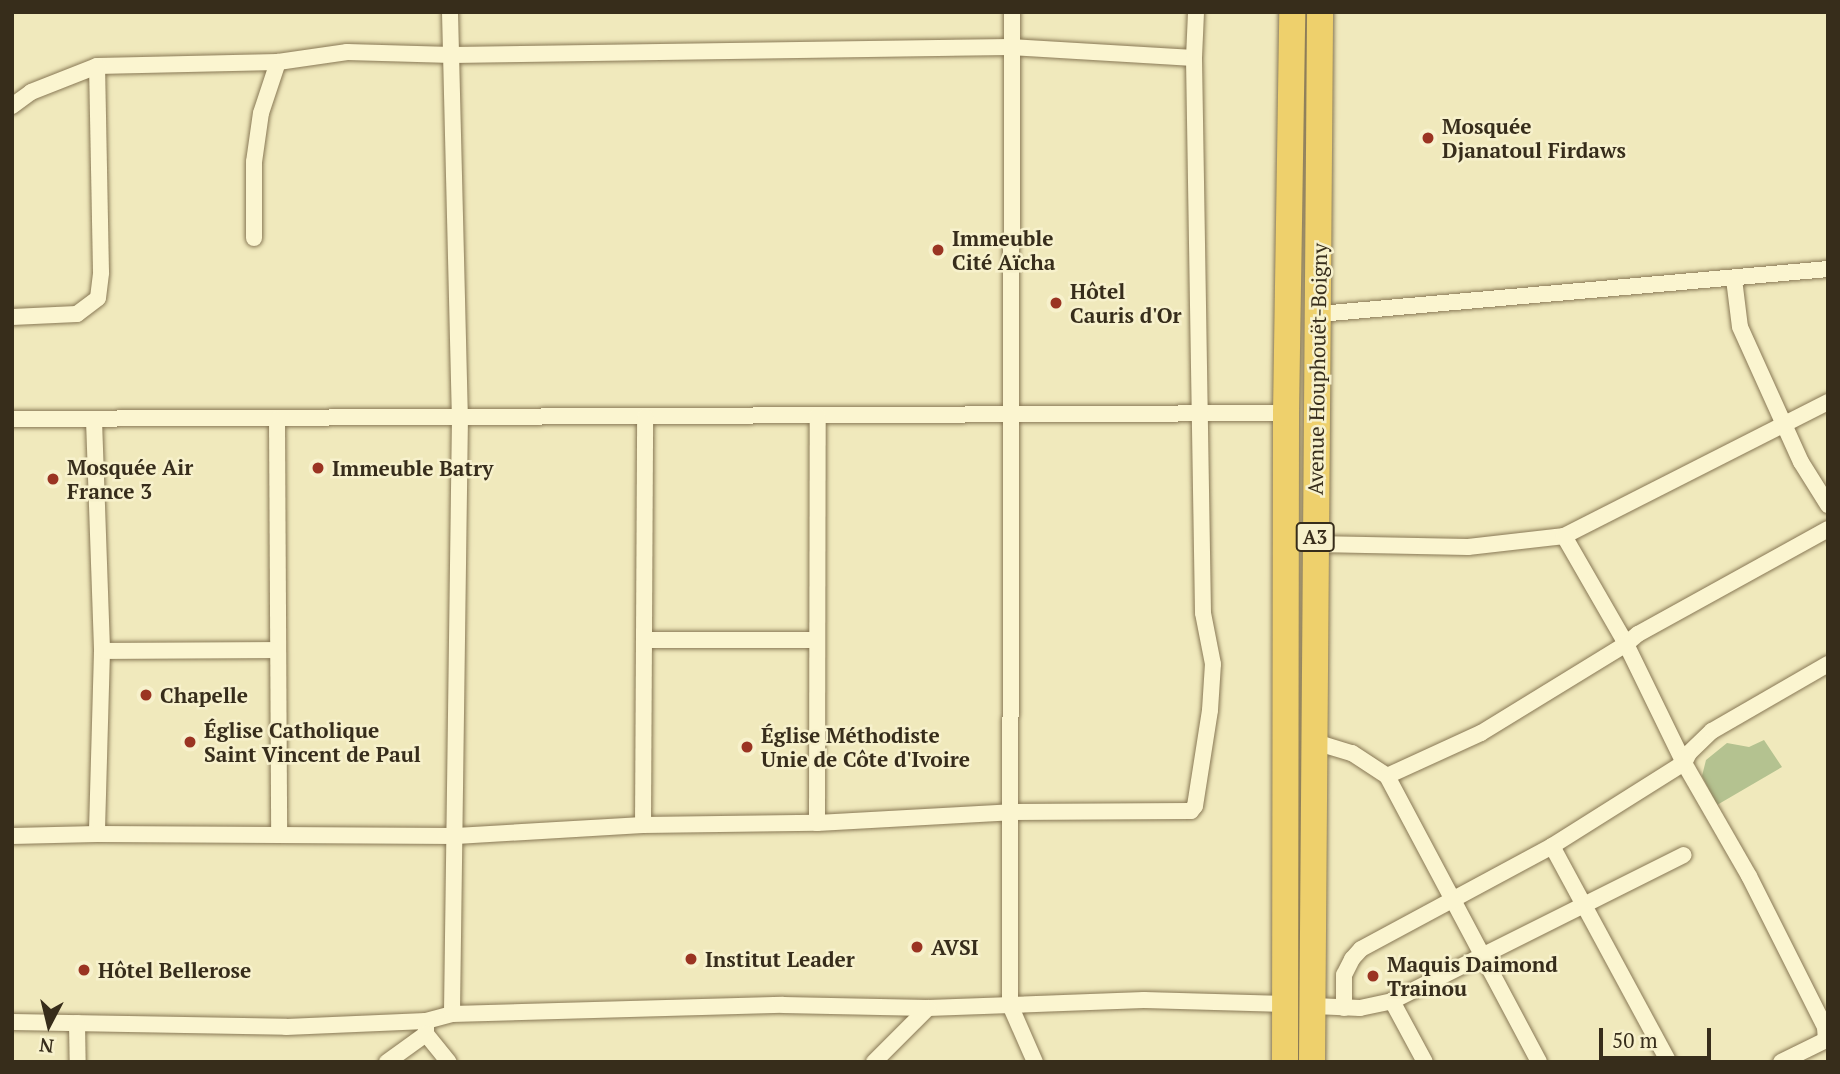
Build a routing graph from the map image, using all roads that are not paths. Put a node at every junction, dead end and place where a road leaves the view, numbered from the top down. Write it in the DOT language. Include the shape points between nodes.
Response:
graph roads {
  1 [pos="450,12"];
  2 [pos="1012,12"];
  3 [pos="1196,12"];
  4 [pos="1292,12"];
  5 [pos="1320,12"];
  6 [pos="1010,47"];
  7 [pos="452,55"];
  8 [pos="1194,58"];
  9 [pos="278,62"];
  10 [pos="97,66"];
  11 [pos="12,106"];
  12 [pos="254,238"];
  13 [pos="1828,269"];
  14 [pos="1734,279"];
  15 [pos="1319,314"];
  16 [pos="12,317"];
  17 [pos="1828,402"];
  18 [pos="1200,412"];
  19 [pos="1286,413"];
  20 [pos="1013,415"];
  21 [pos="460,416"];
  22 [pos="817,416"];
  23 [pos="645,417"];
  24 [pos="12,419"];
  25 [pos="277,419"];
  26 [pos="94,421"];
  27 [pos="1785,424"];
  28 [pos="1828,505"];
  29 [pos="1828,529"];
  30 [pos="1564,536"];
  31 [pos="1315,544"];
  32 [pos="644,640"];
  33 [pos="817,640"];
  34 [pos="1626,644"];
  35 [pos="276,650"];
  36 [pos="102,651"];
  37 [pos="1828,664"];
  38 [pos="1315,742"];
  39 [pos="1684,763"];
  40 [pos="1387,776"];
  41 [pos="1011,812"];
  42 [pos="817,823"];
  43 [pos="643,825"];
  44 [pos="97,834"];
  45 [pos="279,834"];
  46 [pos="12,836"];
  47 [pos="456,836"];
  48 [pos="1552,846"];
  49 [pos="1684,855"];
  50 [pos="1454,900"];
  51 [pos="1584,904"];
  52 [pos="1483,957"];
  53 [pos="1392,1001"];
  54 [pos="1286,1004"];
  55 [pos="1010,1005"];
  56 [pos="1314,1006"];
  57 [pos="1344,1007"];
  58 [pos="928,1008"];
  59 [pos="452,1014"];
  60 [pos="12,1023"];
  61 [pos="77,1023"];
  62 [pos="426,1028"];
  63 [pos="78,1062"];
  64 [pos="387,1062"];
  65 [pos="449,1062"];
  66 [pos="874,1062"];
  67 [pos="1035,1062"];
  68 [pos="1286,1062"];
  69 [pos="1312,1062"];
  70 [pos="1425,1062"];
  71 [pos="1539,1062"];
  72 [pos="1669,1062"];
  73 [pos="1781,1062"];
  1 -- 7 [label="street"];
  2 -- 6 [label="street"];
  3 -- 8 [label="street"];
  4 -- 19 [label="highway, Avenue Houphouët-Boigny / A3"];
  5 -- 15 [label="highway, Avenue Houphouët-Boigny / A3"];
  6 -- 7 [label="street"];
  6 -- 8 [label="street"];
  6 -- 20 [label="street"];
  7 -- 9 [label="street" via="347,52"];
  7 -- 21 [label="street"];
  8 -- 18 [label="street"];
  9 -- 10 [label="street"];
  9 -- 12 [label="street" via="261,113 254,162"];
  10 -- 11 [label="street" via="32,92"];
  10 -- 16 [label="street" via="98,298 77,314"];
  13 -- 14 [label="street"];
  14 -- 15 [label="street"];
  14 -- 27 [label="street" via="1740,327"];
  15 -- 31 [label="highway, Avenue Houphouët-Boigny / A3"];
  17 -- 27 [label="street"];
  18 -- 19 [label="street"];
  18 -- 20 [label="street"];
  18 -- 41 [label="street" via="1203,613 1213,664 1195,806 1182,813"];
  19 -- 54 [label="highway, Avenue Houphouët-Boigny / A3"];
  20 -- 22 [label="street"];
  20 -- 41 [label="street"];
  21 -- 23 [label="street"];
  21 -- 25 [label="street"];
  21 -- 47 [label="street"];
  22 -- 23 [label="street"];
  22 -- 33 [label="street"];
  23 -- 32 [label="street"];
  24 -- 26 [label="street"];
  25 -- 26 [label="street"];
  25 -- 35 [label="street"];
  26 -- 36 [label="street"];
  27 -- 28 [label="street"];
  27 -- 30 [label="street"];
  29 -- 34 [label="street"];
  30 -- 31 [label="street" via="1468,547"];
  30 -- 34 [label="street"];
  31 -- 38 [label="highway, Avenue Houphouët-Boigny / A3"];
  32 -- 33 [label="street"];
  32 -- 43 [label="street"];
  33 -- 42 [label="street"];
  34 -- 39 [label="street"];
  34 -- 40 [label="street" via="1481,733"];
  35 -- 36 [label="street"];
  35 -- 45 [label="street"];
  36 -- 44 [label="street"];
  37 -- 39 [label="street" via="1712,731"];
  38 -- 40 [label="street" via="1352,753"];
  38 -- 56 [label="highway, Avenue Houphouët-Boigny / A3"];
  39 -- 48 [label="street"];
  39 -- 73 [label="street" via="1749,876 1828,1032 1822,1043"];
  40 -- 50 [label="street"];
  41 -- 42 [label="street"];
  41 -- 55 [label="street"];
  42 -- 43 [label="street"];
  43 -- 47 [label="street"];
  44 -- 45 [label="street"];
  44 -- 46 [label="street"];
  45 -- 47 [label="street"];
  47 -- 59 [label="street"];
  48 -- 50 [label="street"];
  48 -- 51 [label="street"];
  49 -- 51 [label="street"];
  50 -- 52 [label="street"];
  50 -- 57 [label="street" via="1361,949 1344,975"];
  51 -- 52 [label="street"];
  51 -- 72 [label="street"];
  52 -- 53 [label="street"];
  52 -- 71 [label="street"];
  53 -- 57 [label="street"];
  53 -- 70 [label="street"];
  54 -- 55 [label="street" via="1144,1000"];
  54 -- 68 [label="highway, Avenue Houphouët-Boigny / A3"];
  55 -- 58 [label="street"];
  55 -- 67 [label="street"];
  56 -- 57 [label="street"];
  56 -- 69 [label="highway, Avenue Houphouët-Boigny / A3"];
  58 -- 59 [label="street" via="783,1005"];
  58 -- 66 [label="street"];
  59 -- 62 [label="street"];
  60 -- 61 [label="street"];
  61 -- 62 [label="street"];
  61 -- 63 [label="street"];
  62 -- 64 [label="street"];
  62 -- 65 [label="street"];
}
